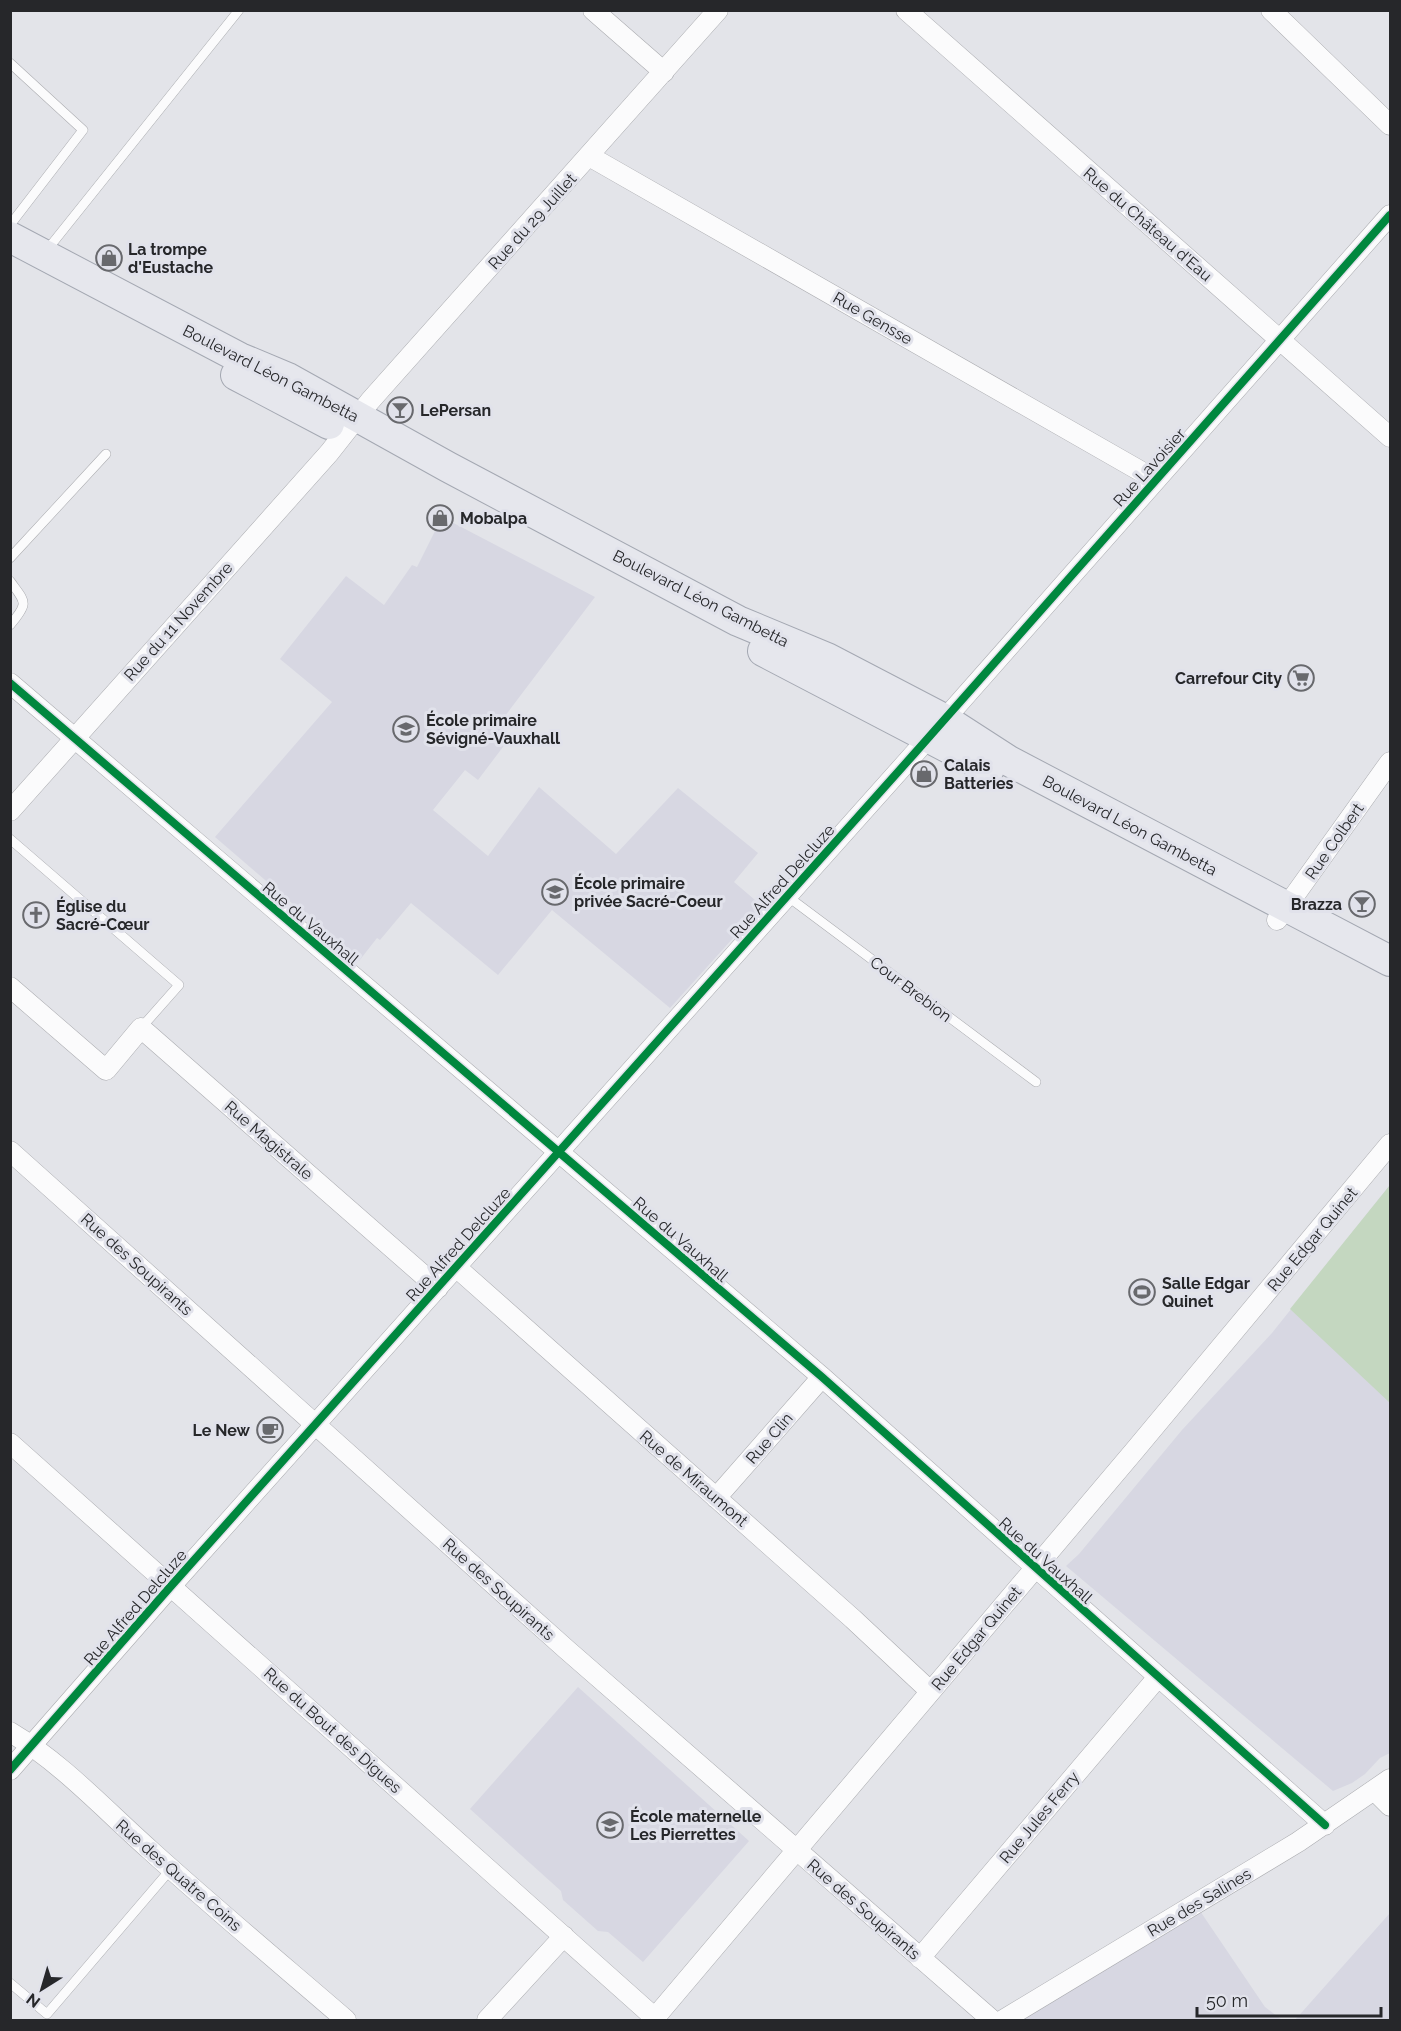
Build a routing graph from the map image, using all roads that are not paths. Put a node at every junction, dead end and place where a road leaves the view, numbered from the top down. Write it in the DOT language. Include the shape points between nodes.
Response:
graph roads {
  1 [pos="239,10"];
  2 [pos="593,10"];
  3 [pos="718,10"];
  4 [pos="906,10"];
  5 [pos="1271,10"];
  6 [pos="10,63"];
  7 [pos="664,72"];
  8 [pos="1390,125"];
  9 [pos="589,156"];
  10 [pos="1390,215"];
  11 [pos="10,225"];
  12 [pos="10,237"];
  13 [pos="44,255"];
  14 [pos="10,257"];
  15 [pos="1280,340"];
  16 [pos="352,425"];
  17 [pos="1390,437"];
  18 [pos="106,454"];
  19 [pos="1156,480"];
  20 [pos="10,558"];
  21 [pos="10,581"];
  22 [pos="10,625"];
  23 [pos="10,684"];
  24 [pos="936,728"];
  25 [pos="75,736"];
  26 [pos="1390,762"];
  27 [pos="10,811"];
  28 [pos="10,839"];
  29 [pos="786,896"];
  30 [pos="1282,914"];
  31 [pos="1390,961"];
  32 [pos="1390,980"];
  33 [pos="10,987"];
  34 [pos="141,1028"];
  35 [pos="1036,1082"];
  36 [pos="1390,1144"];
  37 [pos="10,1151"];
  38 [pos="559,1151"];
  39 [pos="456,1267"];
  40 [pos="438,1288"];
  41 [pos="822,1377"];
  42 [pos="316,1424"];
  43 [pos="10,1443"];
  44 [pos="716,1498"];
  45 [pos="1035,1568"];
  46 [pos="171,1586"];
  47 [pos="1158,1677"];
  48 [pos="930,1692"];
  49 [pos="10,1732"];
  50 [pos="32,1745"];
  51 [pos="10,1770"];
  52 [pos="1390,1779"];
  53 [pos="1374,1790"];
  54 [pos="1390,1806"];
  55 [pos="1325,1825"];
  56 [pos="797,1851"];
  57 [pos="171,1869"];
  58 [pos="564,1936"];
  59 [pos="920,1958"];
  60 [pos="10,1983"];
  61 [pos="654,2019"];
  62 [pos="346,2020"];
  63 [pos="488,2020"];
  64 [pos="992,2020"];
  65 [pos="1003,2020"];
  1 -- 13 [label="lane"];
  2 -- 7 [label="street"];
  3 -- 7 [label="street, Rue du 29 Juillet"];
  4 -- 15 [label="street, Rue du Château d'Eau"];
  5 -- 8 [label="street"];
  6 -- 11 [label="lane" via="83,130"];
  7 -- 9 [label="street, Rue du 29 Juillet"];
  9 -- 16 [label="street, Rue du 29 Juillet"];
  9 -- 19 [label="street, Rue Gensse"];
  10 -- 15 [label="street, Rue Lavoisier"];
  12 -- 13 [label="main road, Boulevard Léon Gambetta"];
  13 -- 16 [label="main road, Boulevard Léon Gambetta" via="240,358 288,378"];
  14 -- 16 [label="main road, Boulevard Léon Gambetta"];
  15 -- 17 [label="street, Rue du Château d'Eau"];
  15 -- 19 [label="street, Rue Lavoisier"];
  16 -- 24 [label="main road, Boulevard Léon Gambetta"];
  16 -- 25 [label="street, Rue du 11 Novembre"];
  18 -- 20 [label="lane"];
  19 -- 24 [label="street, Rue Lavoisier"];
  21 -- 22 [label="lane" via="23,595 24,602"];
  23 -- 25 [label="street, Rue du Vauxhall"];
  24 -- 29 [label="street, Rue Alfred Delcluze"];
  24 -- 30 [label="main road, Boulevard Léon Gambetta"];
  25 -- 27 [label="street, Rue du 11 Novembre"];
  25 -- 38 [label="street, Rue du Vauxhall"];
  26 -- 30 [label="street, Rue Colbert"];
  28 -- 34 [label="lane" via="179,985"];
  29 -- 35 [label="lane, Cour Brebion"];
  29 -- 38 [label="street, Rue Alfred Delcluze"];
  30 -- 31 [label="main road, Boulevard Léon Gambetta"];
  30 -- 32 [label="main road, Boulevard Léon Gambetta"];
  33 -- 34 [label="street" via="106,1070"];
  34 -- 40 [label="street, Rue Magistrale"];
  36 -- 45 [label="street, Rue Edgar Quinet"];
  37 -- 42 [label="street, Rue des Soupirants"];
  38 -- 39 [label="street, Rue Alfred Delcluze"];
  38 -- 41 [label="street, Rue du Vauxhall"];
  39 -- 40 [label="street, Rue Alfred Delcluze"];
  39 -- 44 [label="street, Rue de Miraumont"];
  40 -- 42 [label="street, Rue Alfred Delcluze"];
  41 -- 44 [label="street, Rue Clin"];
  41 -- 45 [label="street, Rue du Vauxhall"];
  42 -- 46 [label="street, Rue Alfred Delcluze"];
  42 -- 56 [label="street, Rue des Soupirants"];
  43 -- 46 [label="street, Rue du Bout des Digues"];
  44 -- 48 [label="street, Rue de Miraumont"];
  45 -- 47 [label="street, Rue du Vauxhall"];
  45 -- 48 [label="street, Rue Edgar Quinet"];
  46 -- 50 [label="street, Rue Alfred Delcluze"];
  46 -- 58 [label="street, Rue du Bout des Digues"];
  47 -- 55 [label="street, Rue du Vauxhall"];
  47 -- 59 [label="street, Rue Jules Ferry"];
  48 -- 56 [label="street, Rue Edgar Quinet"];
  49 -- 50 [label="street, Rue des Quatre Coins"];
  50 -- 51 [label="street, Rue Alfred Delcluze"];
  50 -- 57 [label="street, Rue des Quatre Coins"];
  52 -- 53 [label="street, Rue des Salines"];
  53 -- 54 [label="street"];
  53 -- 55 [label="street, Rue des Salines"];
  55 -- 65 [label="street, Rue des Salines"];
  56 -- 59 [label="street, Rue des Soupirants"];
  56 -- 61 [label="street, Rue Edgar Quinet"];
  57 -- 60 [label="lane" via="47,2014"];
  57 -- 62 [label="street, Rue des Quatre Coins"];
  58 -- 61 [label="street, Rue du Bout des Digues"];
  58 -- 63 [label="street"];
  59 -- 64 [label="street, Rue des Soupirants"];
}
